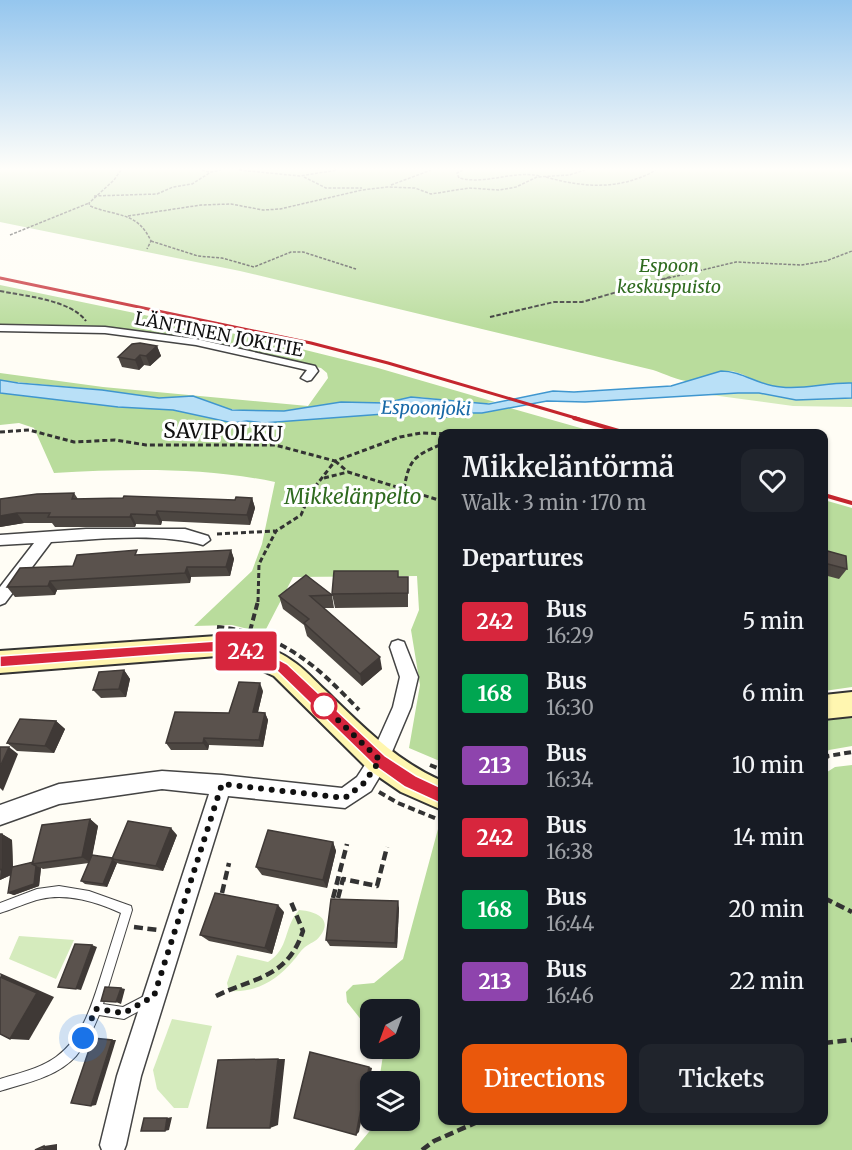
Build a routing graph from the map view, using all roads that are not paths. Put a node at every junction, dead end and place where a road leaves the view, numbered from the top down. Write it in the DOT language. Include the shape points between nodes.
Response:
graph roads {
  1 [pos="0,328"];
  2 [pos="307,378"];
  3 [pos="48,535"];
  4 [pos="0,540"];
  5 [pos="202,540"];
  6 [pos="0,599"];
  7 [pos="399,647"];
  8 [pos="0,662"];
  9 [pos="852,704"];
  10 [pos="828,707"];
  11 [pos="372,772"];
  12 [pos="222,784"];
  13 [pos="438,794"];
  14 [pos="0,815"];
  15 [pos="0,908"];
  16 [pos="154,996"];
  17 [pos="96,1009"];
  18 [pos="0,1085"];
  19 [pos="113,1145"];
  1 -- 2 [label="street, LÄNTINEN JOKITIE" via="88,328 196,342 310,368 313,371"];
  3 -- 4 [label="street"];
  3 -- 5 [label="street" via="175,534"];
  3 -- 6 [label="street"];
  7 -- 11 [label="street" via="410,677 402,707"];
  8 -- 11 [label="main road" via="182,647 242,650 283,668"];
  9 -- 10 [label="main road"];
  11 -- 12 [label="street" via="345,798"];
  11 -- 13 [label="main road"];
  12 -- 14 [label="street" via="162,780 109,787 59,794"];
  12 -- 16 [label="street"];
  15 -- 17 [label="lane" via="49,892 78,894 127,910"];
  16 -- 17 [label="lane" via="124,1013"];
  16 -- 19 [label="street"];
  17 -- 18 [label="lane" via="83,1038 60,1063"];
}
